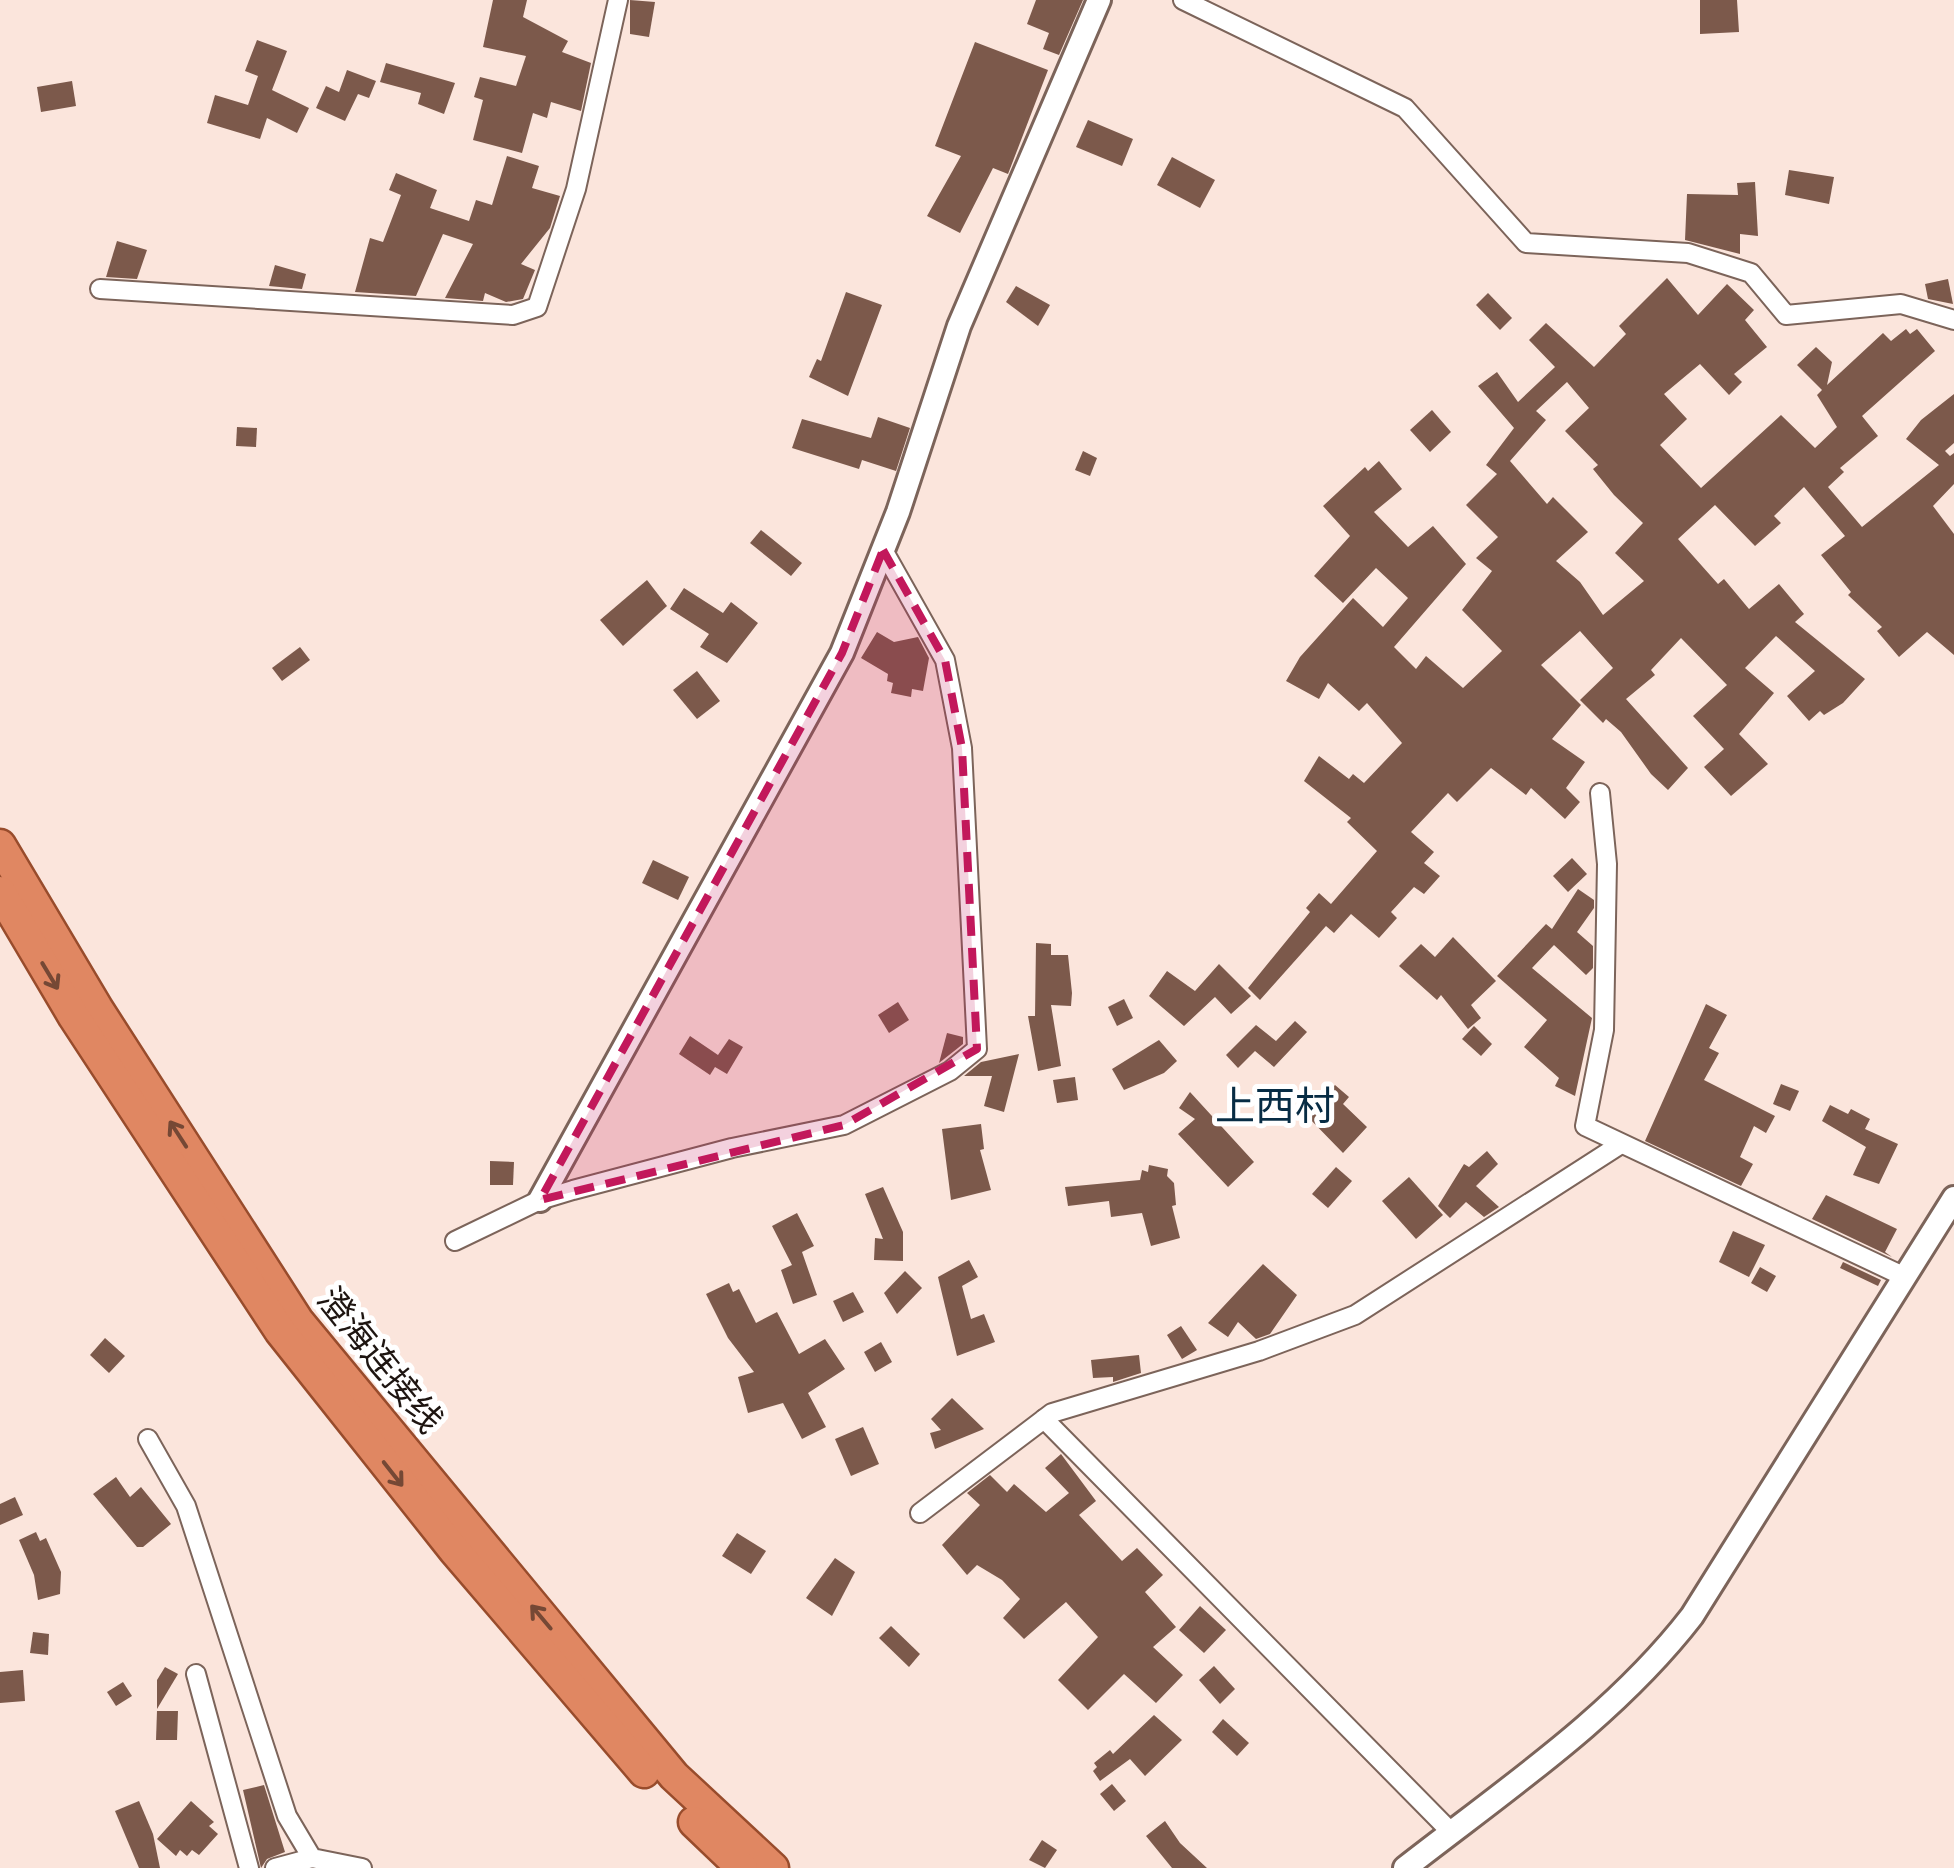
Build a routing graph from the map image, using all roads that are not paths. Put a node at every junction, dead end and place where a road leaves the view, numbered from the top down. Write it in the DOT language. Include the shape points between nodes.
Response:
graph roads {
  1 [pos="618,0"];
  2 [pos="1100,0"];
  3 [pos="1183,0"];
  4 [pos="100,289"];
  5 [pos="1954,320"];
  6 [pos="884,550"];
  7 [pos="1600,793"];
  8 [pos="0,845"];
  9 [pos="0,892"];
  10 [pos="1622,1144"];
  11 [pos="1954,1198"];
  12 [pos="540,1200"];
  13 [pos="455,1242"];
  14 [pos="1905,1278"];
  15 [pos="1044,1419"];
  16 [pos="148,1438"];
  17 [pos="920,1514"];
  18 [pos="196,1674"];
  19 [pos="1451,1832"];
  20 [pos="312,1858"];
  21 [pos="249,1868"];
  22 [pos="275,1868"];
  23 [pos="362,1868"];
  24 [pos="742,1868"];
  25 [pos="773,1868"];
  26 [pos="1406,1868"];
  1 -- 4 [label="street" via="576,188 537,307 514,315"];
  2 -- 6 [label="street" via="959,326"];
  3 -- 5 [label="street" via="1405,108 1526,243 1688,253 1751,273 1786,315 1901,304"];
  6 -- 12 [label="street" via="842,653"];
  6 -- 12 [label="street" via="945,660 959,730 977,1050 950,1071 844,1125"];
  7 -- 10 [label="street" via="1608,864 1604,1030 1584,1126"];
  25 -- 8 [label="highway, 澄海连接线, one-way" via="674,1776 298,1321 96,1008"];
  9 -- 24 [label="highway, 澄海连接线, one-way" via="74,1018 280,1331 454,1550 659,1790"];
  10 -- 14 [label="street"];
  10 -- 15 [label="street" via="1355,1316"];
  11 -- 14 [label="street"];
  12 -- 13 [label="street"];
  14 -- 19 [label="street" via="1655,1664"];
  15 -- 17 [label="street"];
  15 -- 19 [label="street"];
  16 -- 20 [label="street" via="186,1506 287,1816"];
  18 -- 21 [label="street"];
  19 -- 26 [label="street"];
  20 -- 22 [label="street"];
  20 -- 23 [label="street"];
}
